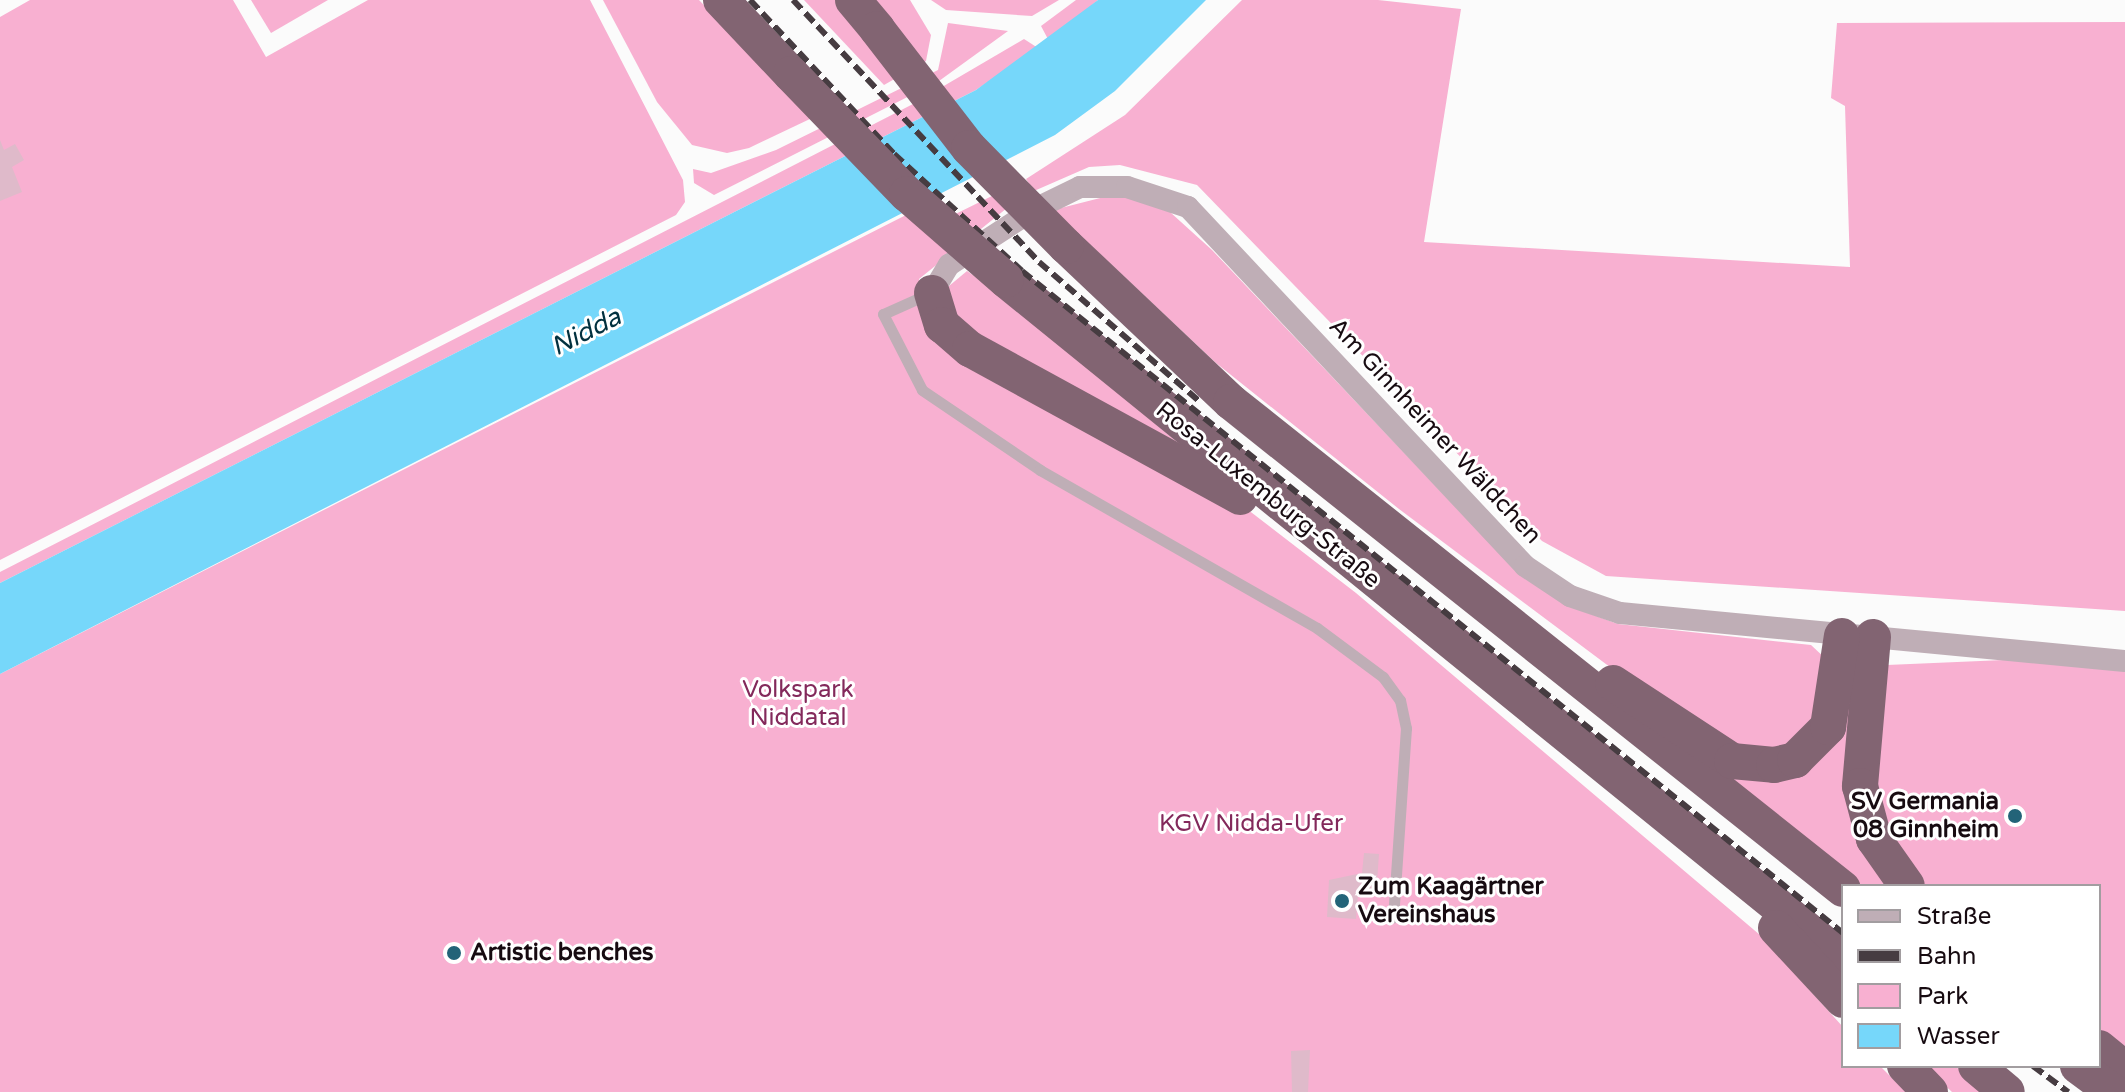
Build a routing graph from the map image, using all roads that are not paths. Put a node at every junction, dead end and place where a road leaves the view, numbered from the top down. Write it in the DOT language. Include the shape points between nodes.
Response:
graph roads {
  1 [pos="721,0"];
  2 [pos="853,0"];
  3 [pos="932,293"];
  4 [pos="1371,578"];
  5 [pos="1479,600"];
  6 [pos="1857,636"];
  7 [pos="2125,661"];
  8 [pos="1662,814"];
  9 [pos="1906,884"];
  10 [pos="1841,887"];
  11 [pos="1393,918"];
  12 [pos="1841,957"];
  13 [pos="1841,998"];
  14 [pos="2101,1050"];
  15 [pos="1907,1068"];
  16 [pos="1978,1068"];
  17 [pos="2081,1068"];
  18 [pos="2125,1069"];
  19 [pos="1930,1092"];
  20 [pos="2007,1092"];
  21 [pos="2113,1092"];
  1 -- 4 [label="highway, Rosa-Luxemburg-Straße, bridge" via="907,194"];
  2 -- 5 [label="highway, Rosa-Luxemburg-Straße, bridge" via="969,148 1066,246 1231,402"];
  3 -- 4 [label="highway" via="942,325 970,349 1135,436"];
  3 -- 6 [label="street, Am Ginnheimer Wäldchen" via="949,265 1080,187 1127,187 1188,207 1525,566 1547,581 1620,613"];
  3 -- 11 [label="lane" via="883,314 922,390 1040,470 1317,628 1383,677 1400,700 1406,728"];
  4 -- 8 [label="highway, Rosa-Luxemburg-Straße"];
  5 -- 6 [label="highway" via="1732,761 1756,767 1795,760 1828,727"];
  5 -- 10 [label="highway, Rosa-Luxemburg-Straße"];
  6 -- 7 [label="street, Am Ginnheimer Wäldchen"];
  6 -- 9 [label="highway" via="1860,786 1874,839"];
  8 -- 12 [label="highway, Rosa-Luxemburg-Straße"];
  8 -- 13 [label="highway"];
  14 -- 18 [label="highway"];
  15 -- 19 [label="highway"];
  16 -- 20 [label="highway"];
  17 -- 21 [label="highway"];
}
